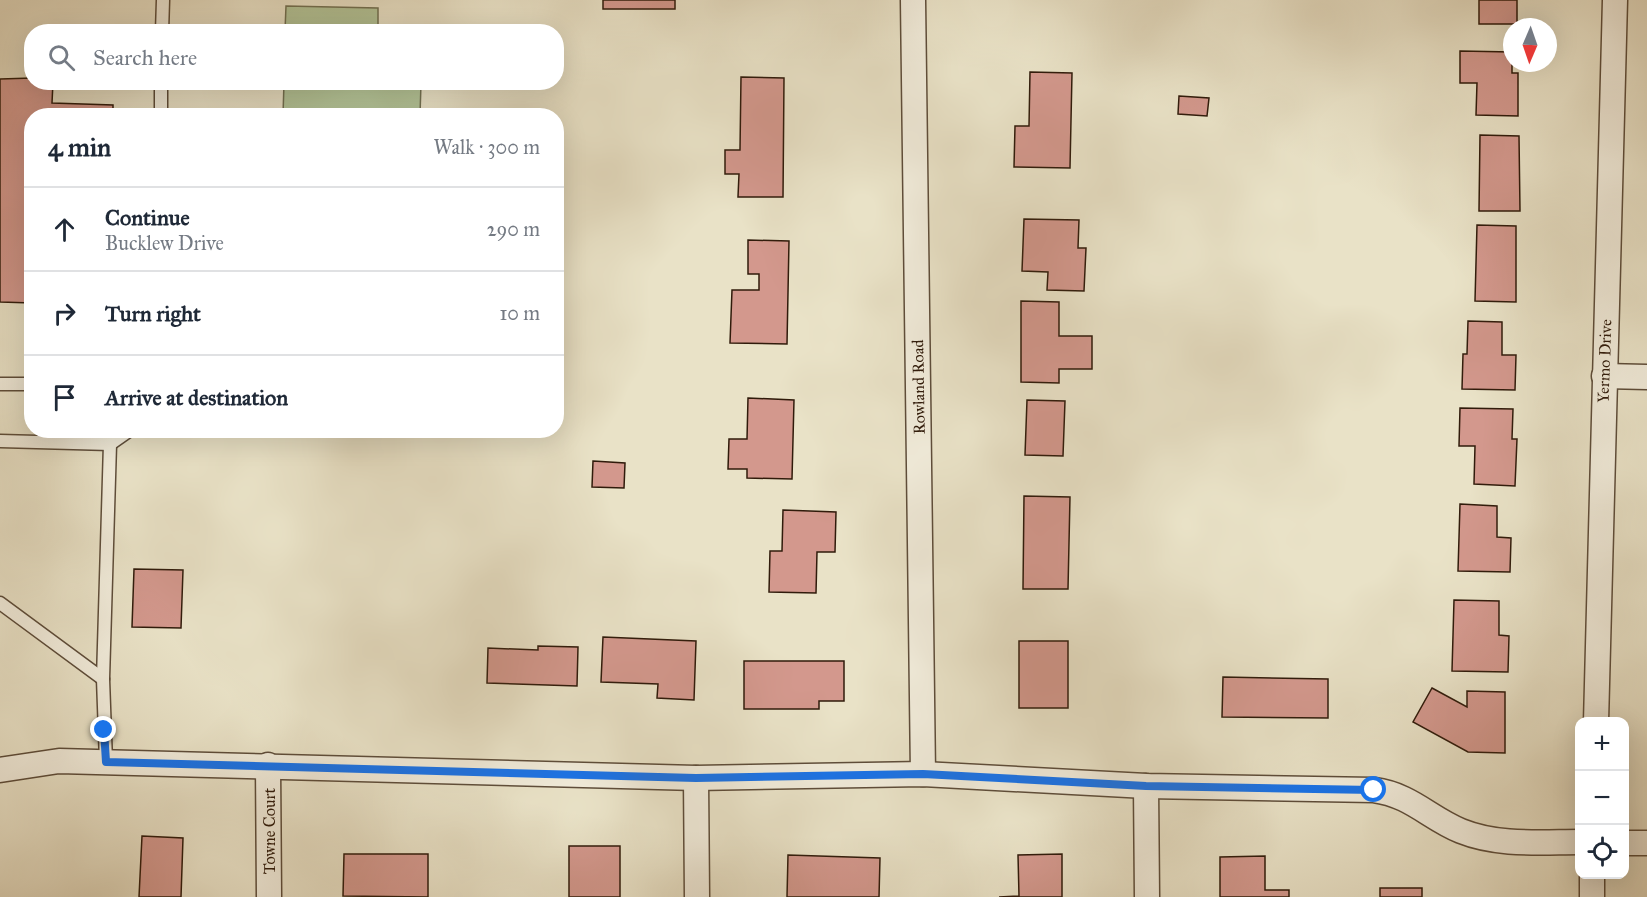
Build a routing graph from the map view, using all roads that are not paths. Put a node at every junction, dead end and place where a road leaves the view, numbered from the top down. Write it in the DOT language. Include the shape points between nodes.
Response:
graph roads {
  1 [pos="163,0"];
  2 [pos="913,0"];
  3 [pos="1615,0"];
  4 [pos="162,24"];
  5 [pos="161,90"];
  6 [pos="160,108"];
  7 [pos="1604,376"];
  8 [pos="1647,377"];
  9 [pos="0,384"];
  10 [pos="24,384"];
  11 [pos="109,438"];
  12 [pos="119,438"];
  13 [pos="0,441"];
  14 [pos="110,444"];
  15 [pos="0,603"];
  16 [pos="103,679"];
  17 [pos="1596,717"];
  18 [pos="106,762"];
  19 [pos="268,765"];
  20 [pos="0,770"];
  21 [pos="923,774"];
  22 [pos="696,778"];
  23 [pos="1146,786"];
  24 [pos="1575,842"];
  25 [pos="1629,843"];
  26 [pos="1647,843"];
  27 [pos="1592,879"];
  28 [pos="269,897"];
  29 [pos="697,897"];
  30 [pos="1147,897"];
  31 [pos="1592,897"];
  1 -- 4 [label="lane"];
  2 -- 21 [label="street, Rowland Road"];
  3 -- 7 [label="street, Yermo Drive"];
  5 -- 6 [label="lane"];
  7 -- 8 [label="street"];
  7 -- 17 [label="street, Yermo Drive"];
  9 -- 10 [label="lane"];
  11 -- 14 [label="lane"];
  12 -- 14 [label="lane"];
  13 -- 14 [label="lane"];
  14 -- 16 [label="lane"];
  15 -- 16 [label="lane"];
  16 -- 18 [label="lane"];
  18 -- 19 [label="street"];
  18 -- 20 [label="street" via="59,761"];
  19 -- 22 [label="street"];
  19 -- 28 [label="street, Towne Court"];
  21 -- 22 [label="street"];
  21 -- 23 [label="street"];
  22 -- 29 [label="street"];
  23 -- 24 [label="street" via="1374,790 1405,797 1459,830 1490,840"];
  23 -- 30 [label="street"];
  25 -- 26 [label="street"];
  27 -- 31 [label="street"];
}
